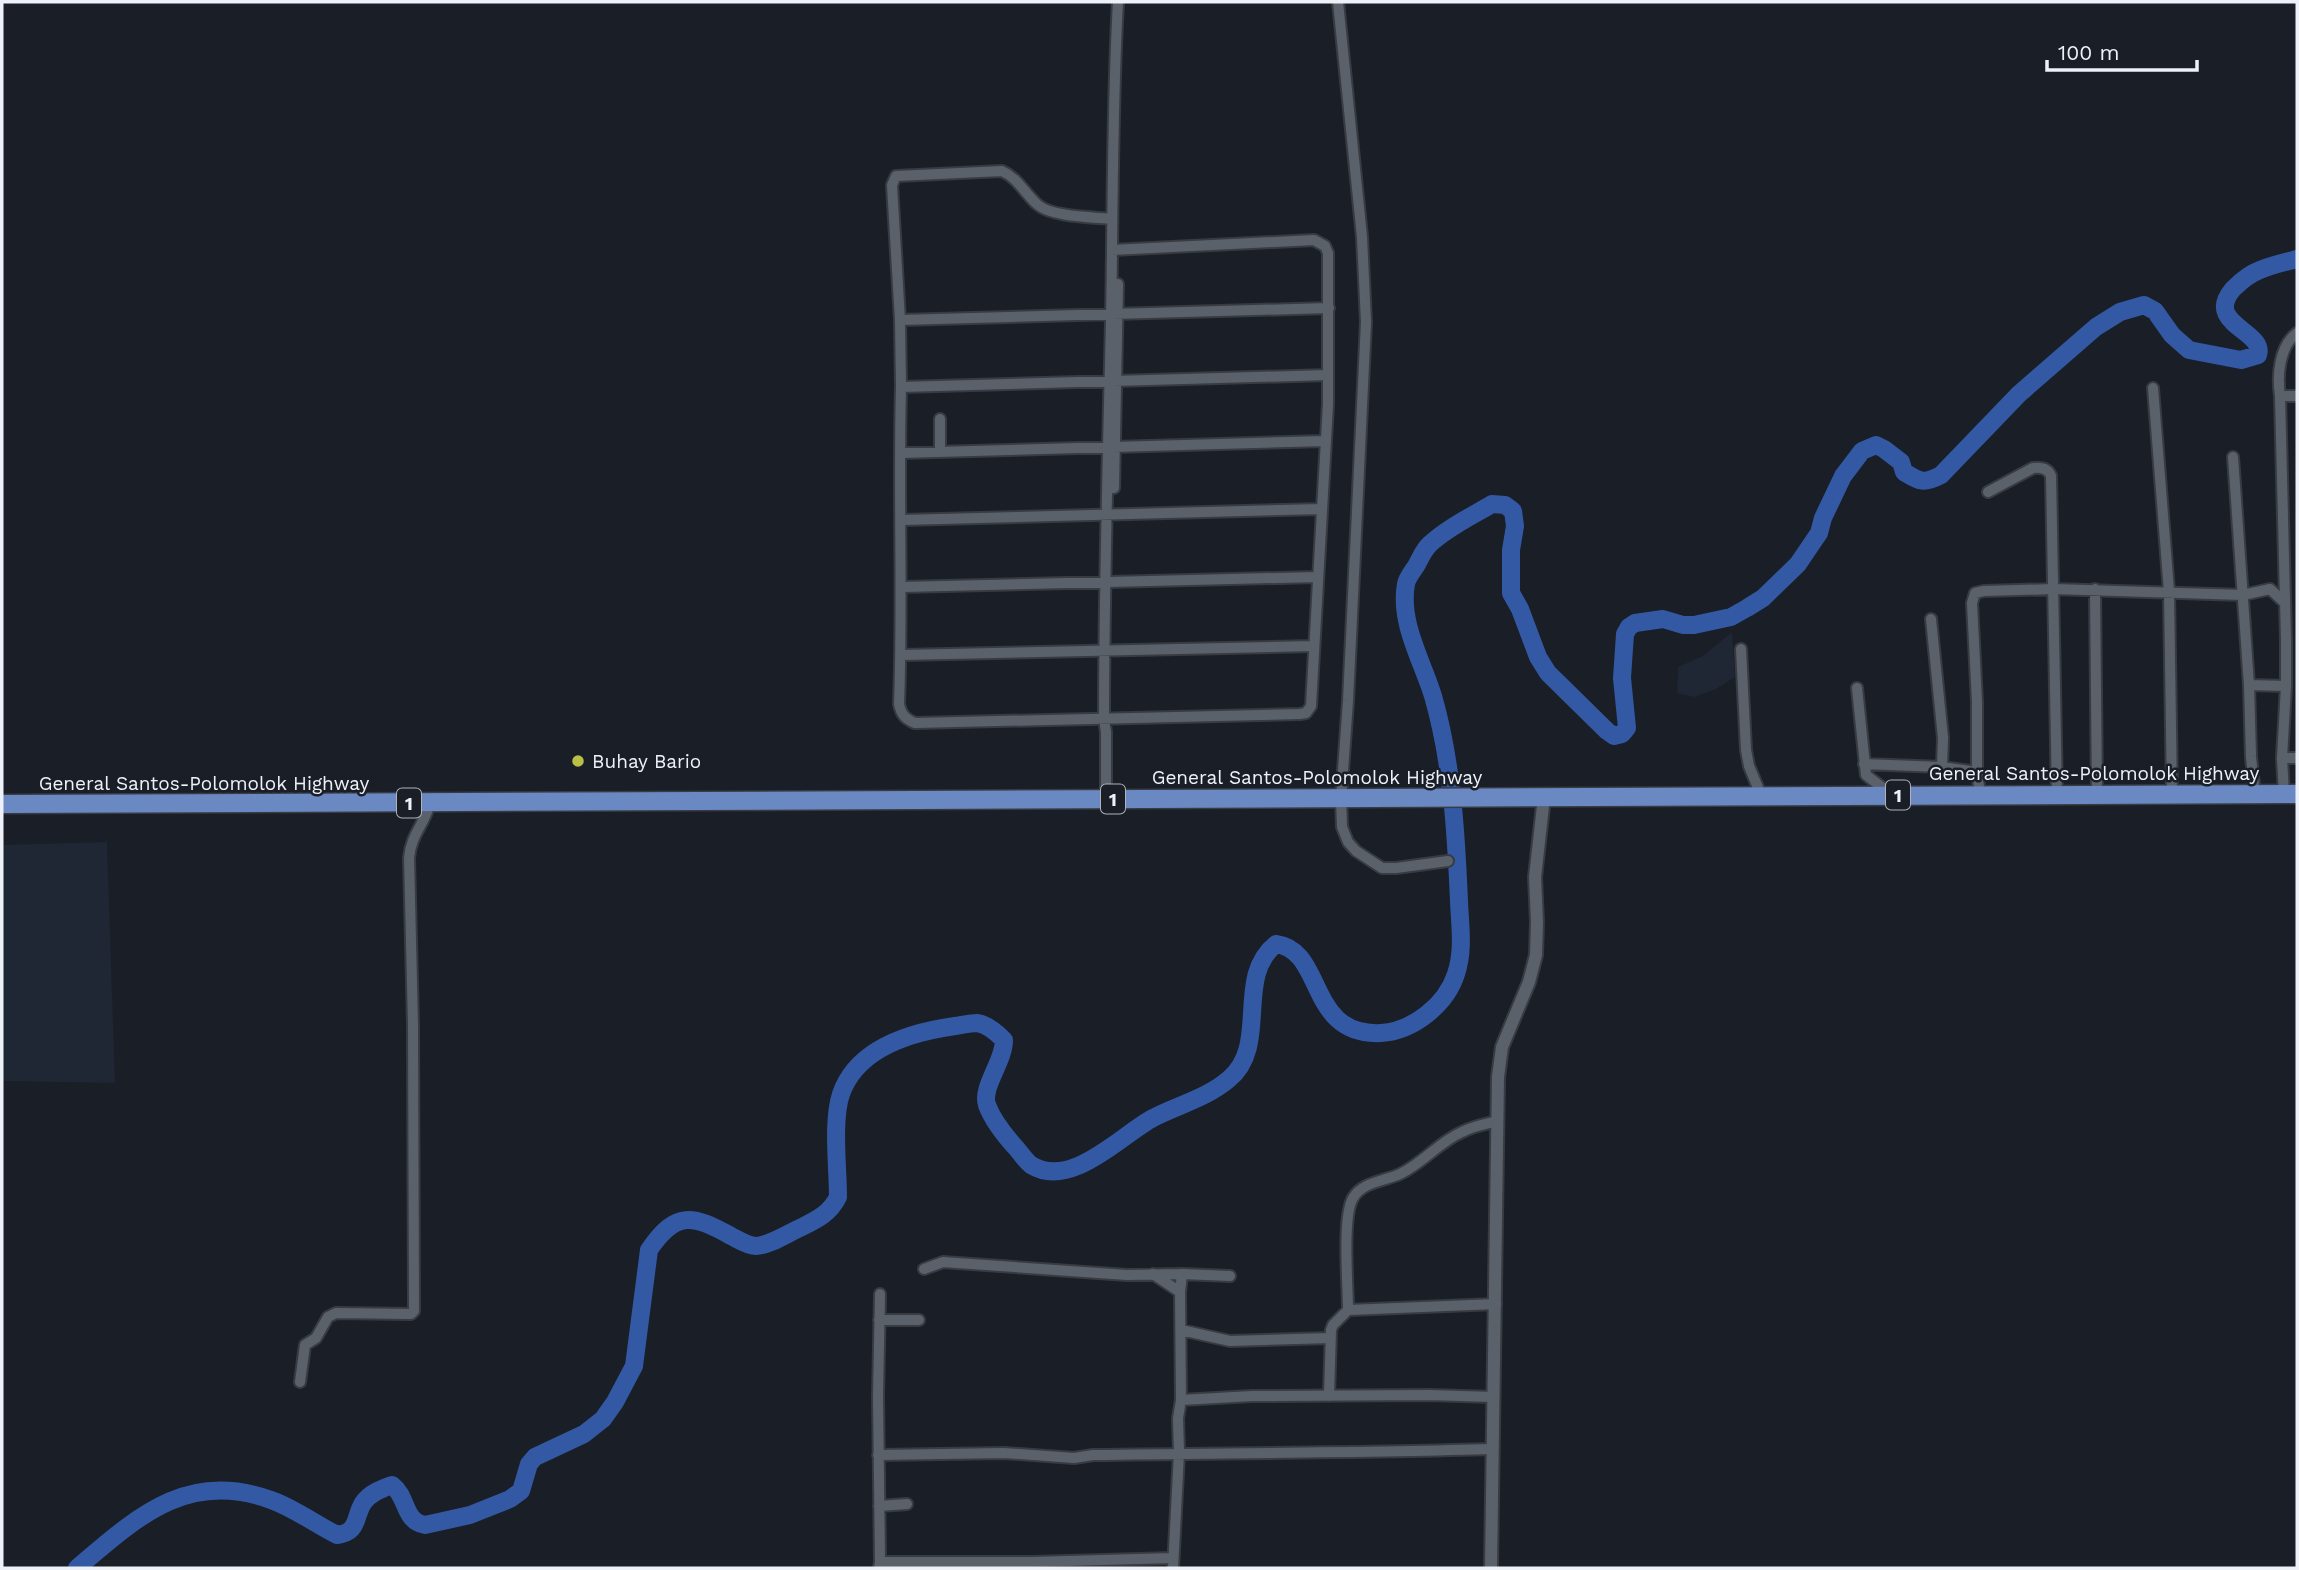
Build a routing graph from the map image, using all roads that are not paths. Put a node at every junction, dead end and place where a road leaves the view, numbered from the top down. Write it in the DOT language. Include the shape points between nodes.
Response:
graph roads {
  1 [pos="1118,2"];
  2 [pos="1124,2"];
  3 [pos="1338,2"];
  4 [pos="1118,50"];
  5 [pos="1115,177"];
  6 [pos="1112,219"];
  7 [pos="1115,250"];
  8 [pos="1329,308"];
  9 [pos="1115,313"];
  10 [pos="900,320"];
  11 [pos="2297,333"];
  12 [pos="1328,375"];
  13 [pos="1113,382"];
  14 [pos="901,387"];
  15 [pos="2153,388"];
  16 [pos="2280,396"];
  17 [pos="2297,396"];
  18 [pos="940,418"];
  19 [pos="1325,441"];
  20 [pos="1113,447"];
  21 [pos="940,451"];
  22 [pos="900,453"];
  23 [pos="2233,457"];
  24 [pos="1988,492"];
  25 [pos="1321,509"];
  26 [pos="1109,515"];
  27 [pos="901,520"];
  28 [pos="1317,577"];
  29 [pos="1108,581"];
  30 [pos="902,587"];
  31 [pos="2054,589"];
  32 [pos="2095,590"];
  33 [pos="2169,592"];
  34 [pos="2243,595"];
  35 [pos="2285,603"];
  36 [pos="1931,619"];
  37 [pos="2292,641"];
  38 [pos="1313,646"];
  39 [pos="1741,649"];
  40 [pos="1107,651"];
  41 [pos="901,655"];
  42 [pos="2249,685"];
  43 [pos="2286,686"];
  44 [pos="1857,688"];
  45 [pos="1107,719"];
  46 [pos="2282,758"];
  47 [pos="2297,758"];
  48 [pos="1864,764"];
  49 [pos="1942,767"];
  50 [pos="1977,772"];
  51 [pos="1980,794"];
  52 [pos="2057,794"];
  53 [pos="2255,794"];
  54 [pos="2291,794"];
  55 [pos="1761,795"];
  56 [pos="1892,795"];
  57 [pos="2096,795"];
  58 [pos="2172,795"];
  59 [pos="1544,797"];
  60 [pos="1341,798"];
  61 [pos="1106,799"];
  62 [pos="430,803"];
  63 [pos="2,804"];
  64 [pos="1448,861"];
  65 [pos="1498,1121"];
  66 [pos="924,1269"];
  67 [pos="1153,1274"];
  68 [pos="1181,1274"];
  69 [pos="1230,1276"];
  70 [pos="1180,1292"];
  71 [pos="880,1294"];
  72 [pos="1496,1304"];
  73 [pos="1348,1310"];
  74 [pos="879,1320"];
  75 [pos="919,1320"];
  76 [pos="1181,1330"];
  77 [pos="1330,1338"];
  78 [pos="300,1382"];
  79 [pos="1329,1396"];
  80 [pos="1494,1397"];
  81 [pos="1181,1400"];
  82 [pos="1493,1450"];
  83 [pos="1179,1453"];
  84 [pos="878,1455"];
  85 [pos="907,1504"];
  86 [pos="879,1506"];
  87 [pos="1143,1559"];
  88 [pos="1173,1563"];
  89 [pos="879,1565"];
  90 [pos="1151,1568"];
  91 [pos="1491,1568"];
  1 -- 4 [label="street"];
  2 -- 4 [label="street"];
  3 -- 60 [label="street" via="1366,322"];
  4 -- 5 [label="street"];
  5 -- 6 [label="street"];
  5 -- 7 [label="street"];
  6 -- 7 [label="street"];
  6 -- 10 [label="street" via="1046,210 1002,171 895,176"];
  7 -- 8 [label="street" via="1314,240 1328,253"];
  7 -- 9 [label="street"];
  8 -- 9 [label="street"];
  8 -- 12 [label="street"];
  9 -- 10 [label="street"];
  9 -- 13 [label="street"];
  10 -- 14 [label="street"];
  11 -- 16 [label="street" via="2281,361 2277,377"];
  12 -- 13 [label="street"];
  12 -- 19 [label="street"];
  13 -- 14 [label="street"];
  13 -- 20 [label="street"];
  14 -- 22 [label="street"];
  15 -- 33 [label="street"];
  16 -- 17 [label="street"];
  16 -- 35 [label="street"];
  18 -- 21 [label="street"];
  19 -- 20 [label="street"];
  19 -- 25 [label="street"];
  20 -- 21 [label="street"];
  20 -- 26 [label="street"];
  21 -- 22 [label="street"];
  22 -- 27 [label="street"];
  23 -- 34 [label="street"];
  24 -- 31 [label="street" via="2034,468 2049,472"];
  25 -- 26 [label="street"];
  25 -- 28 [label="street"];
  26 -- 27 [label="street"];
  26 -- 29 [label="street"];
  27 -- 30 [label="street"];
  28 -- 29 [label="street"];
  28 -- 38 [label="street"];
  29 -- 30 [label="street"];
  29 -- 40 [label="street"];
  30 -- 41 [label="street"];
  31 -- 32 [label="street"];
  31 -- 50 [label="street" via="1984,591 1973,597"];
  31 -- 52 [label="street"];
  32 -- 33 [label="street"];
  32 -- 57 [label="street"];
  33 -- 34 [label="street"];
  33 -- 58 [label="street"];
  34 -- 35 [label="street" via="2270,589"];
  34 -- 42 [label="street"];
  35 -- 37 [label="street"];
  36 -- 49 [label="street"];
  37 -- 43 [label="street"];
  38 -- 40 [label="street"];
  38 -- 45 [label="street" via="1311,706 1306,713"];
  39 -- 55 [label="street" via="1746,750"];
  40 -- 41 [label="street"];
  40 -- 45 [label="street"];
  41 -- 45 [label="street" via="900,711 915,723"];
  42 -- 43 [label="street"];
  42 -- 53 [label="street"];
  43 -- 46 [label="street"];
  44 -- 48 [label="street"];
  45 -- 61 [label="street"];
  46 -- 47 [label="street"];
  46 -- 54 [label="street"];
  48 -- 49 [label="street"];
  48 -- 56 [label="street" via="1866,775"];
  49 -- 50 [label="street"];
  50 -- 51 [label="street"];
  51 -- 52 [label="highway, General Santos-Polomolok Highway / 1"];
  51 -- 56 [label="highway, General Santos-Polomolok Highway / 1"];
  52 -- 57 [label="highway, General Santos-Polomolok Highway / 1"];
  53 -- 54 [label="highway, General Santos-Polomolok Highway / 1"];
  53 -- 58 [label="highway, General Santos-Polomolok Highway / 1"];
  55 -- 56 [label="highway, General Santos-Polomolok Highway / 1"];
  55 -- 59 [label="highway, General Santos-Polomolok Highway / 1"];
  57 -- 58 [label="highway, General Santos-Polomolok Highway / 1"];
  59 -- 60 [label="highway, General Santos-Polomolok Highway / 1"];
  59 -- 65 [label="street" via="1535,877 1536,956 1502,1047"];
  60 -- 61 [label="highway, General Santos-Polomolok Highway / 1"];
  60 -- 64 [label="street" via="1342,827 1348,842 1371,862 1396,868"];
  61 -- 62 [label="highway, General Santos-Polomolok Highway / 1"];
  62 -- 63 [label="highway, General Santos-Polomolok Highway / 1"];
  62 -- 78 [label="street" via="412,838 409,858 414,1311 331,1315 316,1338 305,1345"];
  65 -- 72 [label="street"];
  65 -- 73 [label="street" via="1464,1131 1401,1173 1369,1184 1354,1196 1348,1221"];
  66 -- 67 [label="street" via="943,1262"];
  67 -- 68 [label="street"];
  67 -- 70 [label="street"];
  68 -- 69 [label="street"];
  68 -- 70 [label="street"];
  70 -- 76 [label="street"];
  71 -- 74 [label="street"];
  72 -- 73 [label="street"];
  72 -- 80 [label="street"];
  73 -- 77 [label="street" via="1334,1325"];
  74 -- 75 [label="street"];
  74 -- 84 [label="street"];
  76 -- 77 [label="street" via="1230,1341"];
  76 -- 81 [label="street"];
  77 -- 79 [label="street"];
  79 -- 80 [label="street"];
  79 -- 81 [label="street"];
  80 -- 82 [label="street"];
  81 -- 83 [label="street"];
  82 -- 83 [label="street"];
  82 -- 91 [label="street"];
  83 -- 84 [label="street" via="1074,1458 1004,1453"];
  83 -- 88 [label="street"];
  84 -- 86 [label="street"];
  85 -- 86 [label="street"];
  86 -- 89 [label="street"];
  87 -- 88 [label="street"];
  87 -- 89 [label="street"];
  87 -- 90 [label="street"];
}
